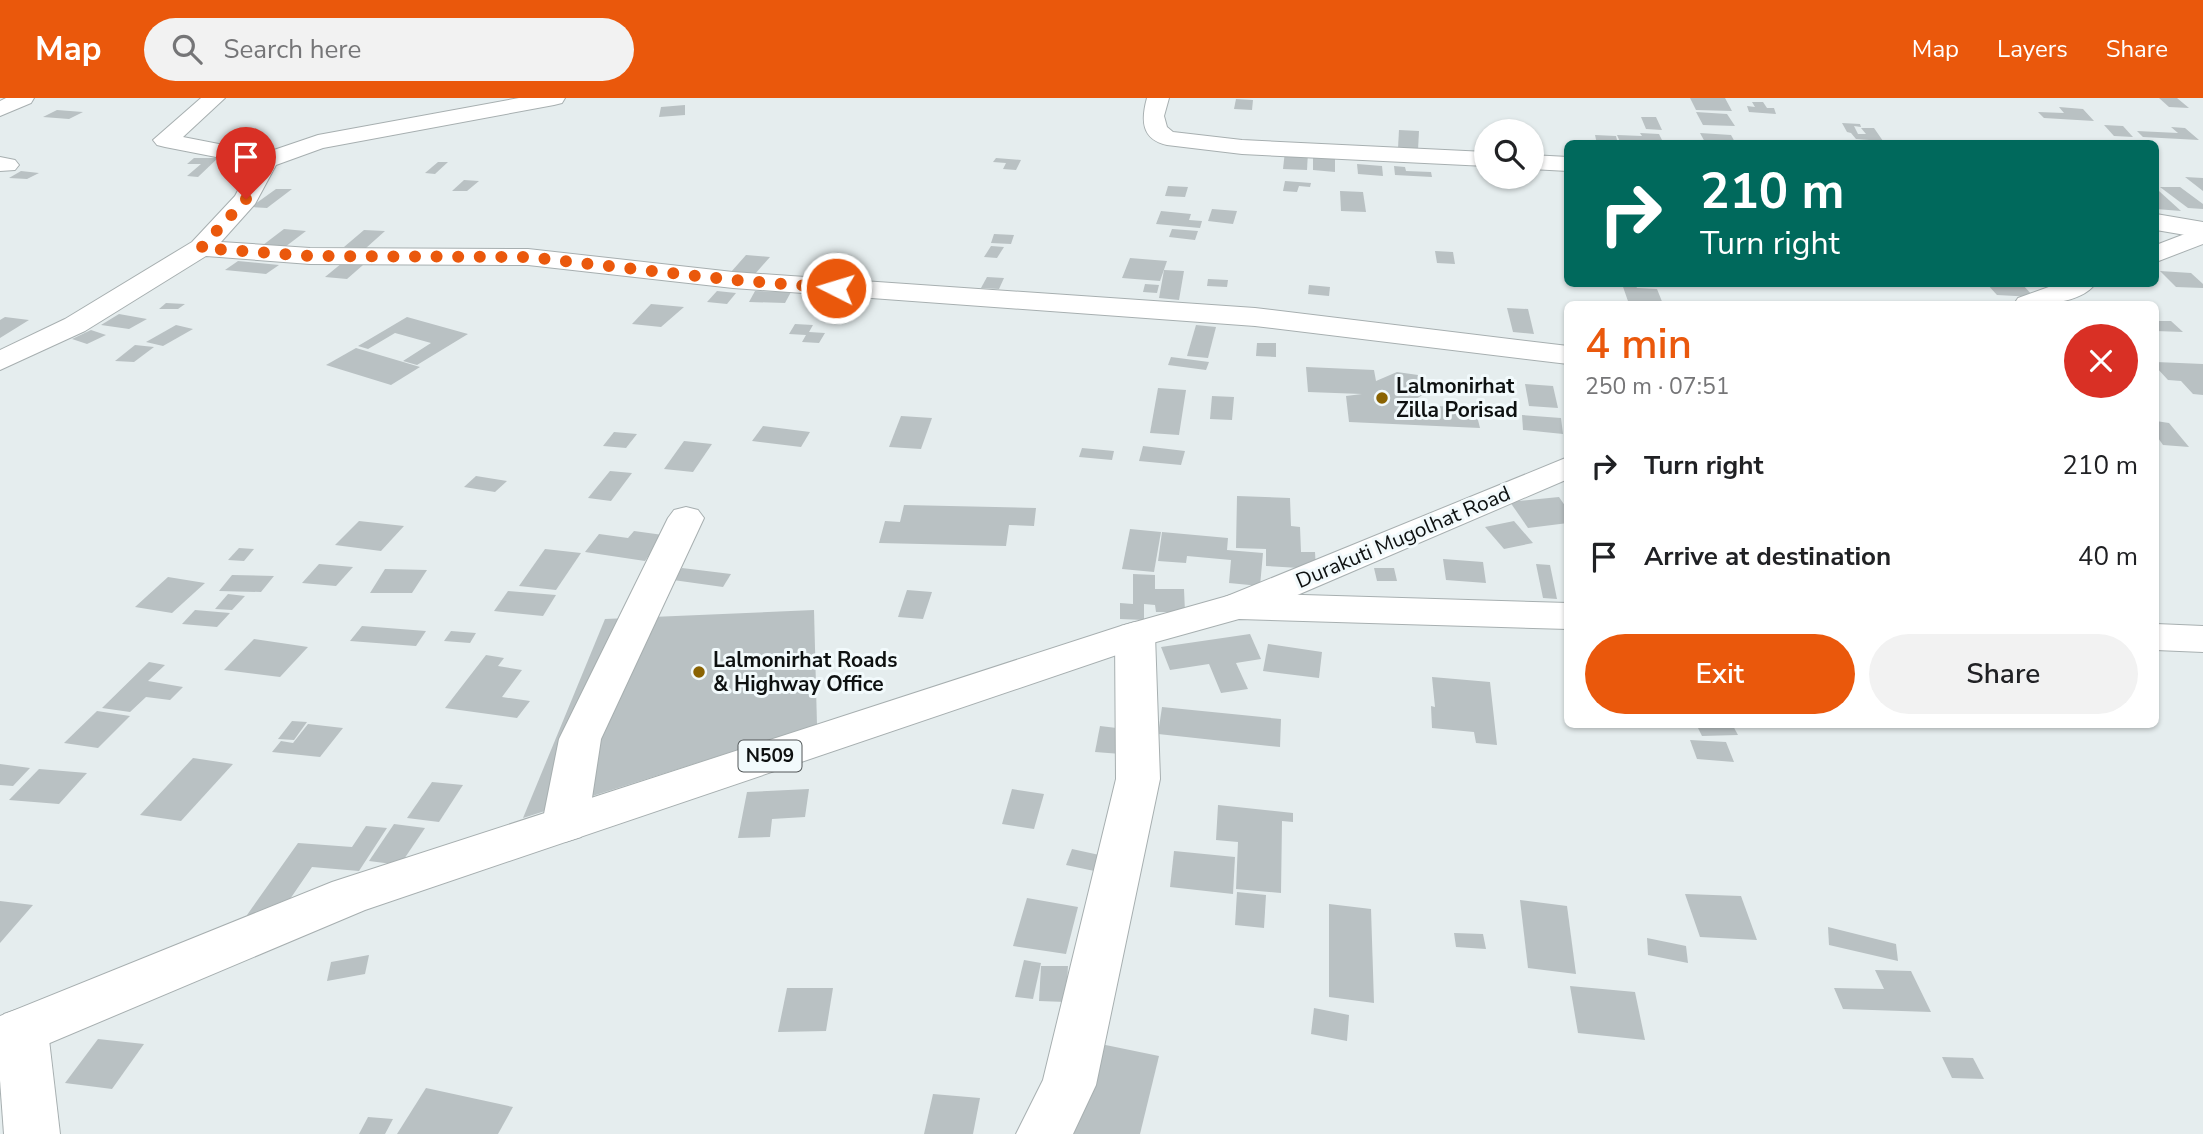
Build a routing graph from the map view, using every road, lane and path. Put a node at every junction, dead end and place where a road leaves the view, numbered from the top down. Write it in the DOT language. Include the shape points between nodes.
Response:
graph roads {
  1 [pos="23,98"];
  2 [pos="214,98"];
  3 [pos="554,98"];
  4 [pos="1158,98"];
  5 [pos="0,109"];
  6 [pos="1474,158"];
  7 [pos="266,160"];
  8 [pos="1544,163"];
  9 [pos="1564,164"];
  10 [pos="2159,223"];
  11 [pos="2203,233"];
  12 [pos="201,248"];
  13 [pos="2159,253"];
  14 [pos="2073,287"];
  15 [pos="2036,301"];
  16 [pos="1564,355"];
  17 [pos="0,361"];
  18 [pos="1564,469"];
  19 [pos="686,518"];
  20 [pos="1238,606"];
  21 [pos="1564,616"];
  22 [pos="1135,635"];
  23 [pos="2159,637"];
  24 [pos="2203,639"];
  25 [pos="565,824"];
  26 [pos="11,1036"];
  27 [pos="32,1134"];
  28 [pos="1044,1134"];
  1 -- 5 [label="main road"];
  2 -- 7 [label="main road" via="165,140"];
  3 -- 7 [label="main road" via="318,142"];
  4 -- 6 [label="main road" via="1153,116 1156,130 1167,138 1242,147"];
  7 -- 12 [label="main road" via="246,199"];
  8 -- 9 [label="main road"];
  10 -- 11 [label="main road"];
  11 -- 13 [label="main road"];
  12 -- 16 [label="main road" via="310,256 528,257 733,280 1255,317"];
  12 -- 17 [label="main road" via="75,324"];
  14 -- 15 [label="main road"];
  18 -- 20 [label="main road, Durakuti Mugolhat Road"];
  19 -- 25 [label="main road" via="580,739"];
  20 -- 21 [label="main road, N509"];
  20 -- 22 [label="main road, N509"];
  22 -- 25 [label="main road, N509"];
  22 -- 28 [label="main road" via="1138,779 1069,1085"];
  23 -- 24 [label="main road"];
  25 -- 26 [label="main road, N509" via="349,896"];
  26 -- 27 [label="main road"];
}
